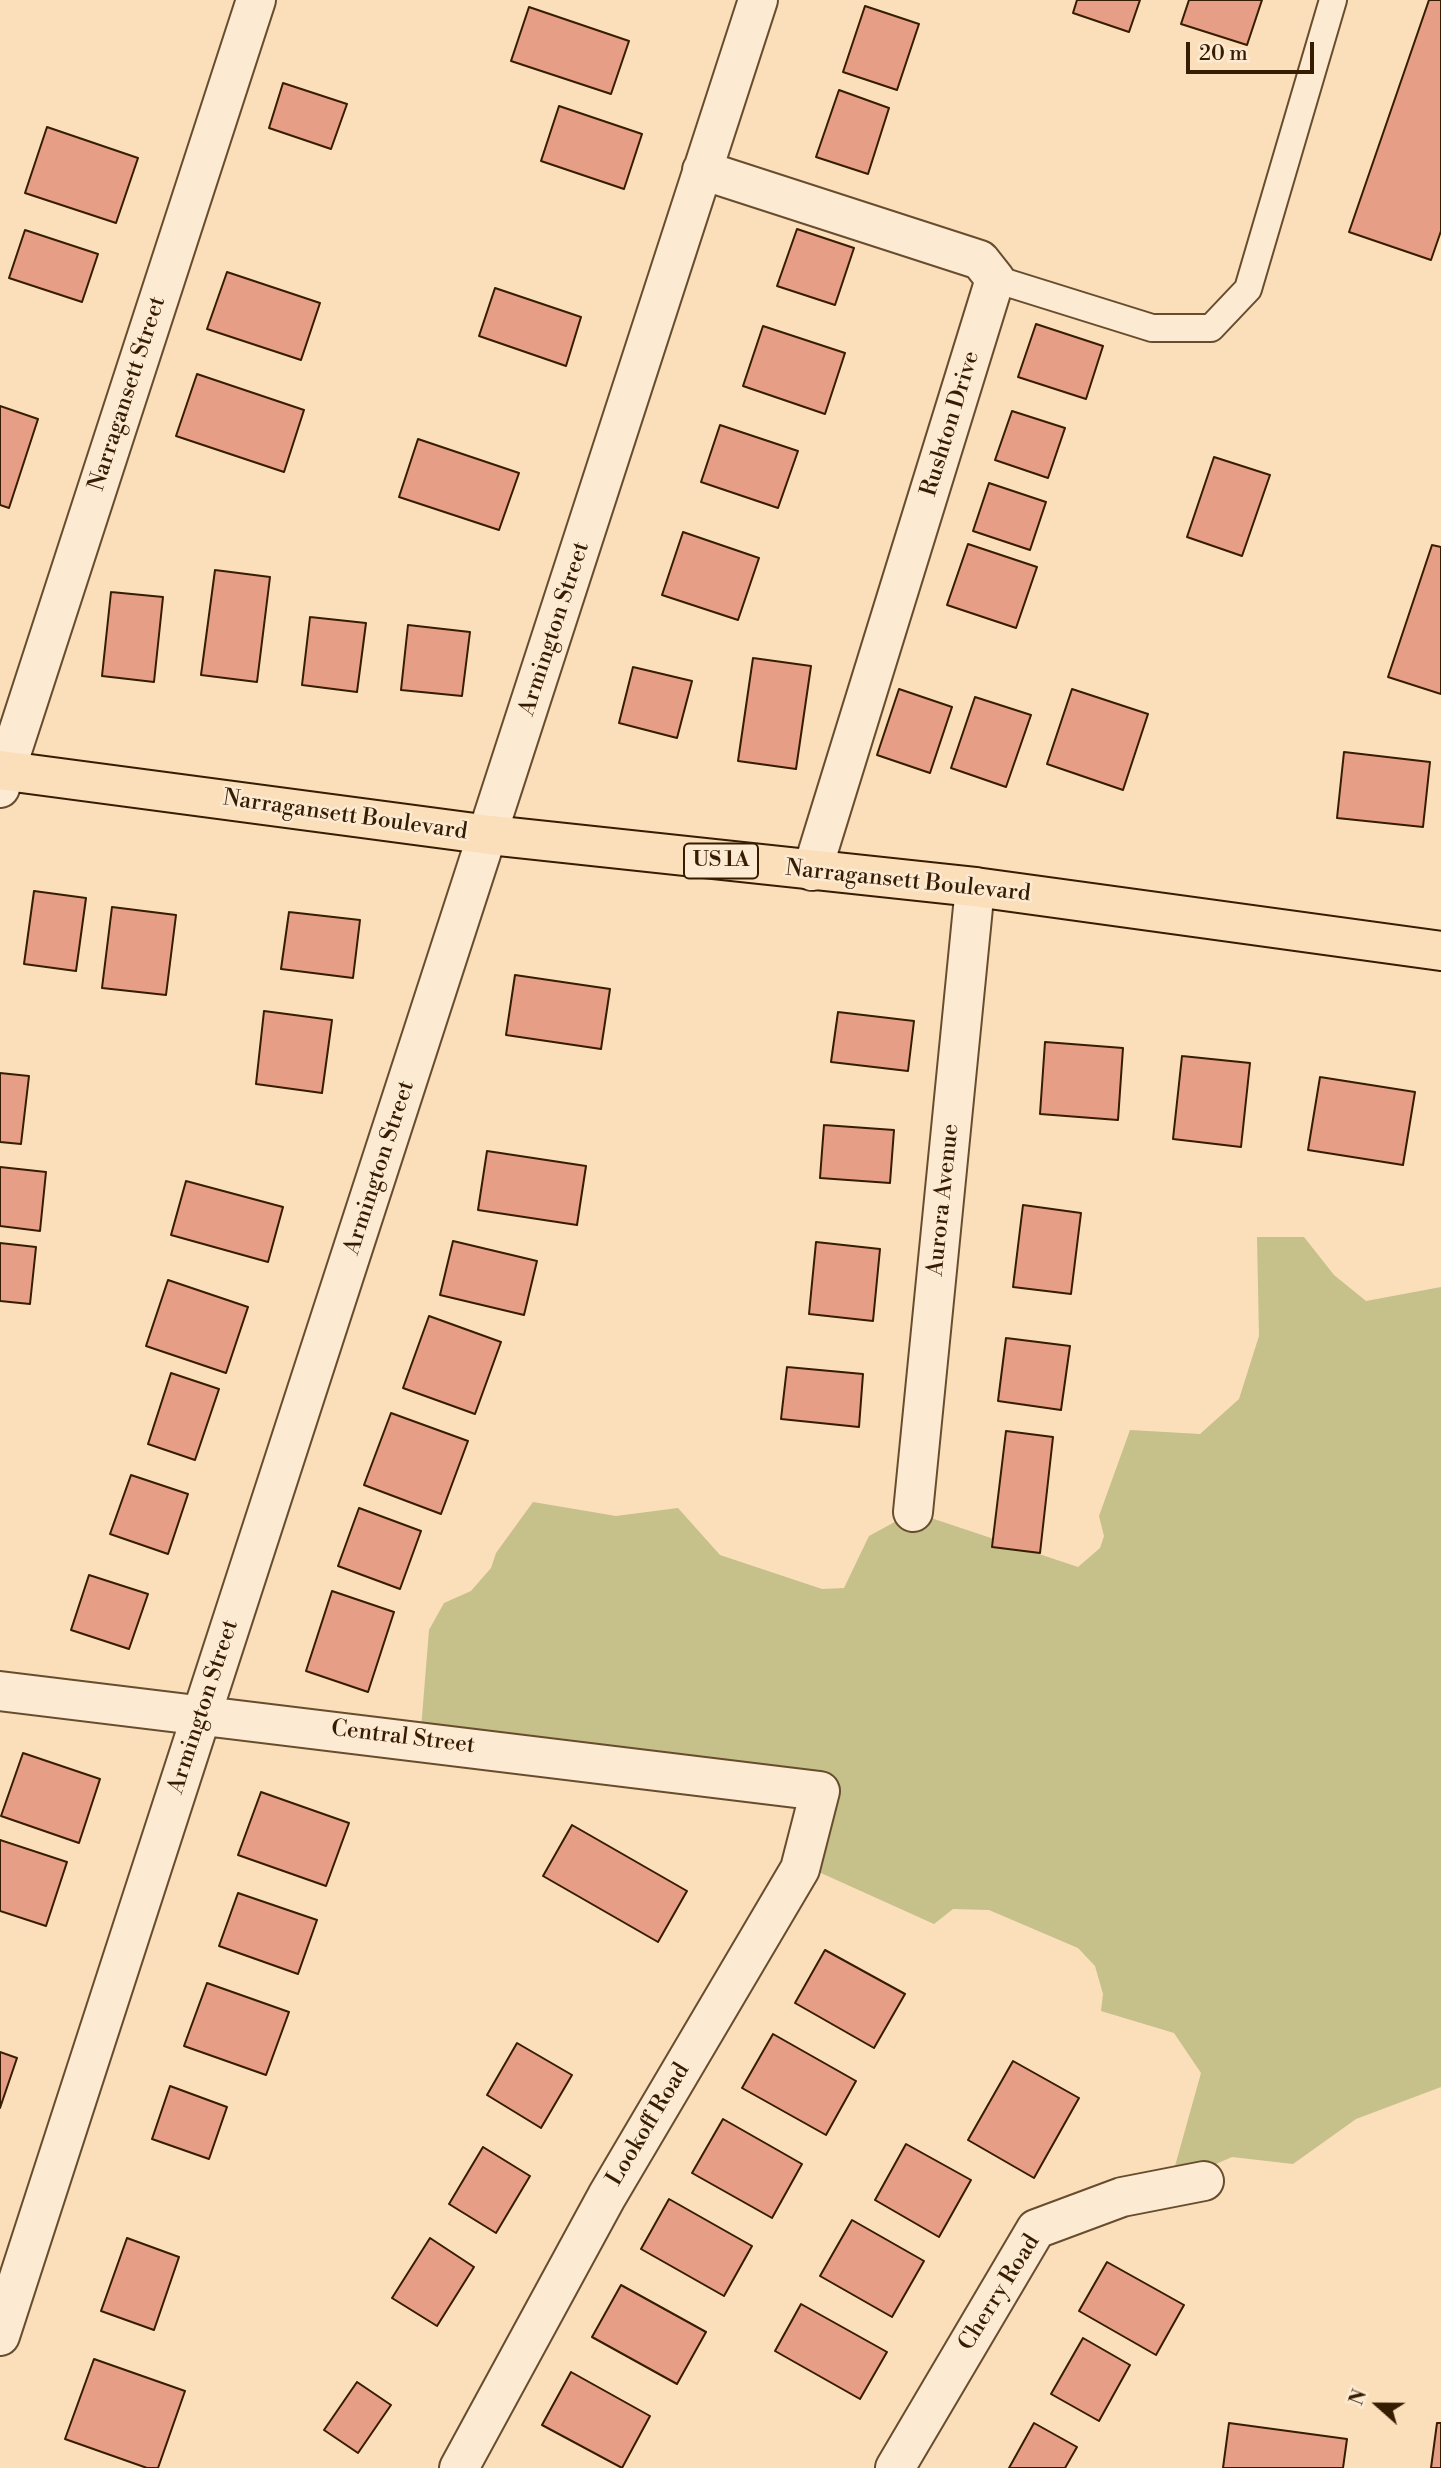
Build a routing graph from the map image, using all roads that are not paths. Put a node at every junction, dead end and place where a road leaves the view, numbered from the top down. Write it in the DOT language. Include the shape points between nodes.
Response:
graph roads {
  1 [pos="256,0"];
  2 [pos="758,0"];
  3 [pos="1333,0"];
  4 [pos="702,170"];
  5 [pos="995,279"];
  6 [pos="2,776"];
  7 [pos="489,835"];
  8 [pos="812,871"];
  9 [pos="975,887"];
  10 [pos="1441,951"];
  11 [pos="913,1511"];
  12 [pos="0,1690"];
  13 [pos="201,1714"];
  14 [pos="806,1789"];
  15 [pos="1203,2181"];
  16 [pos="0,2336"];
  17 [pos="459,2468"];
  18 [pos="895,2468"];
  1 -- 6 [label="street, Narragansett Street"];
  2 -- 4 [label="street, Armington Street"];
  3 -- 5 [label="lane" via="1248,289 1211,328 1152,328"];
  4 -- 5 [label="street" via="981,260"];
  4 -- 7 [label="street, Armington Street"];
  5 -- 8 [label="street, Rushton Drive"];
  6 -- 7 [label="main road, Narragansett Boulevard / US 1A"];
  7 -- 8 [label="main road, Narragansett Boulevard / US 1A"];
  7 -- 13 [label="street, Armington Street"];
  8 -- 9 [label="main road, Narragansett Boulevard / US 1A"];
  9 -- 10 [label="main road, Narragansett Boulevard / US 1A"];
  9 -- 11 [label="street, Aurora Avenue"];
  12 -- 13 [label="street, Central Street"];
  13 -- 14 [label="street, Central Street"];
  13 -- 16 [label="street, Armington Street"];
  14 -- 17 [label="street, Lookoff Road" via="820,1791 800,1869 607,2196"];
  15 -- 18 [label="street, Cherry Road" via="1122,2197 1036,2229"];
}
